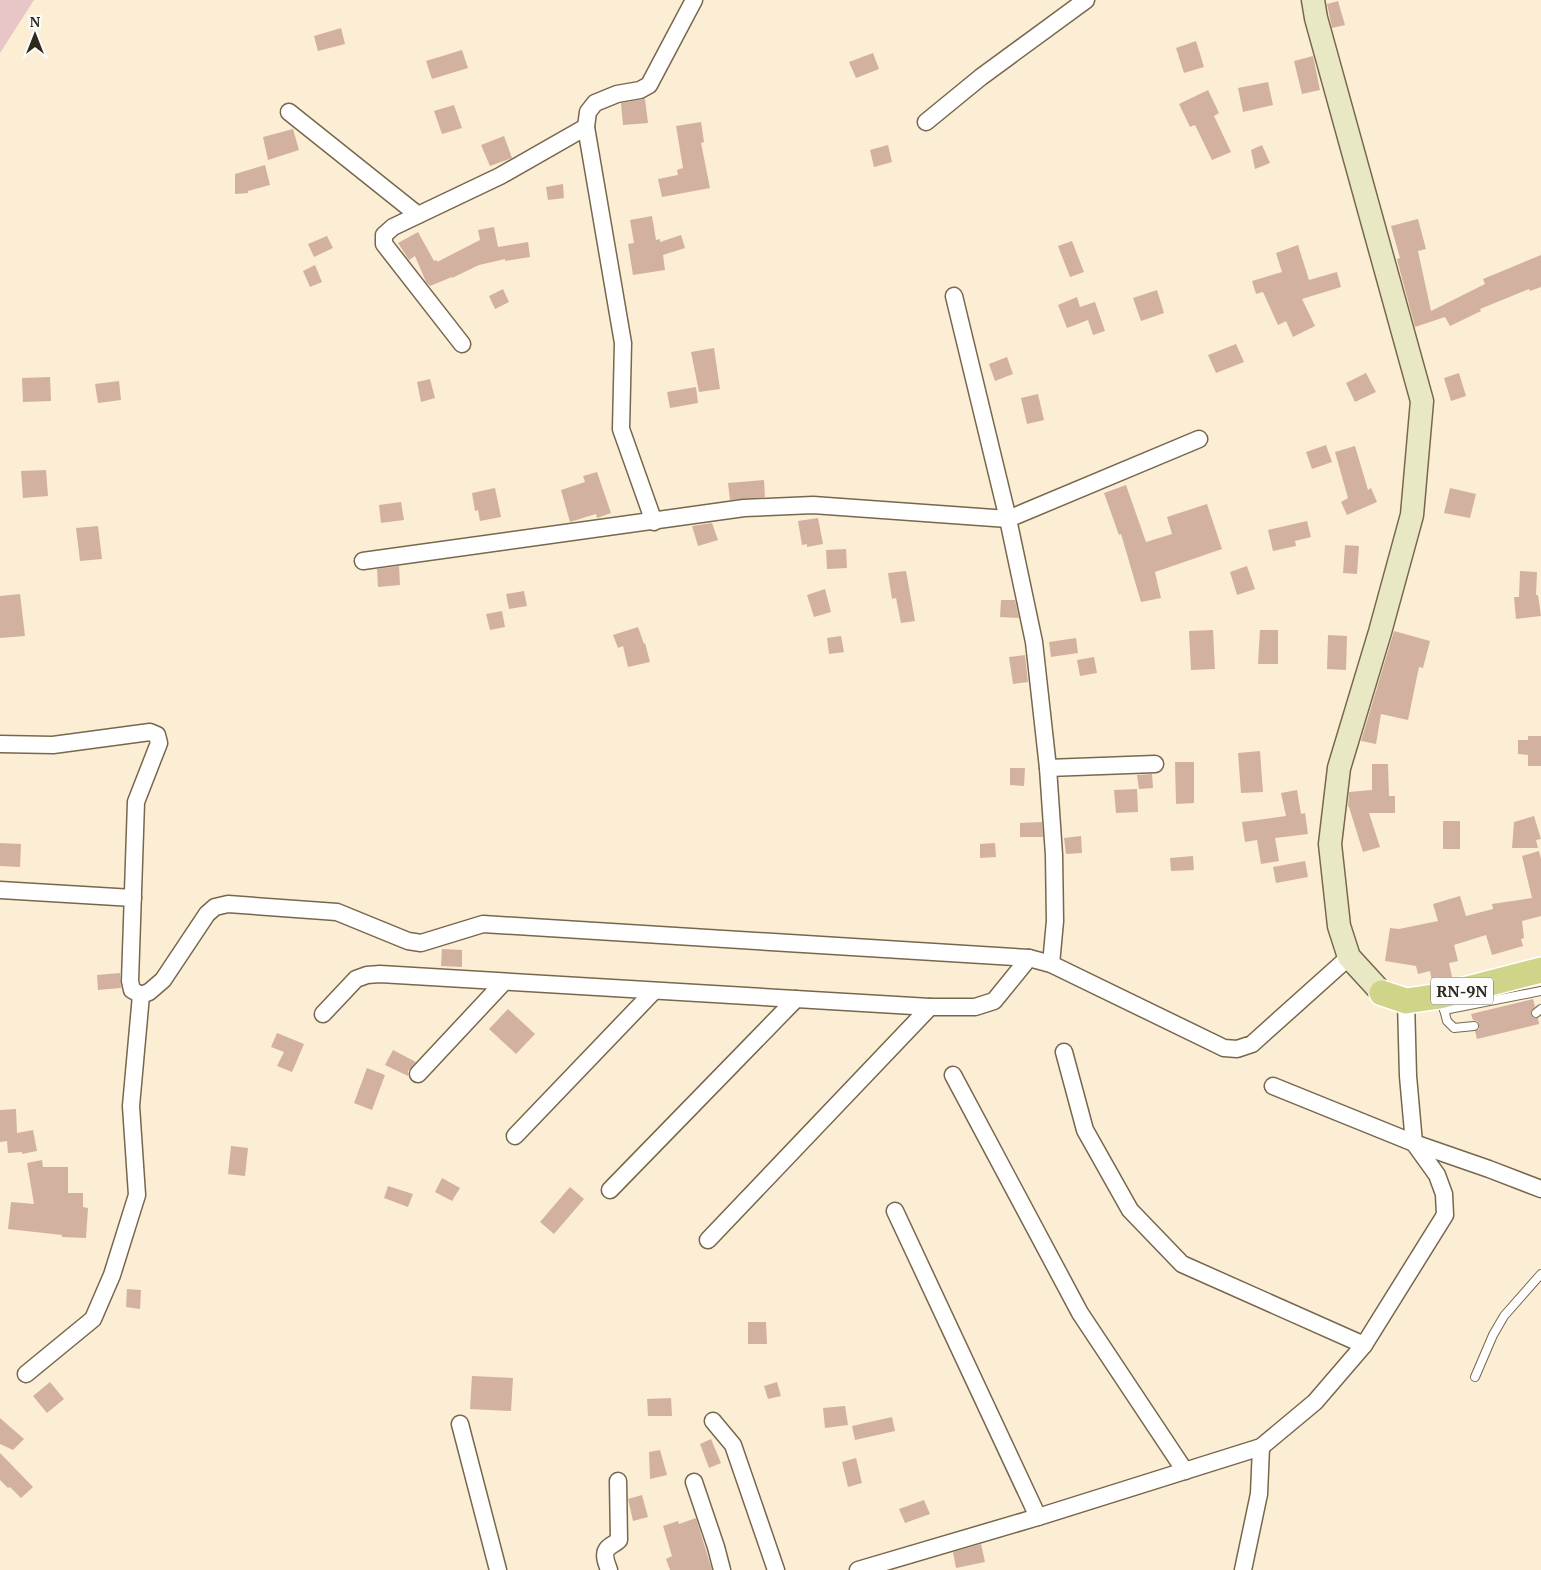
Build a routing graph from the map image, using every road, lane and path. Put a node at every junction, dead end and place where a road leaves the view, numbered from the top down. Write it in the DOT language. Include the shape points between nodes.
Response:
graph roads {
  1 [pos="694,0"];
  2 [pos="1086,0"];
  3 [pos="1313,0"];
  4 [pos="289,112"];
  5 [pos="926,122"];
  6 [pos="586,127"];
  7 [pos="418,215"];
  8 [pos="954,296"];
  9 [pos="462,344"];
  10 [pos="1199,439"];
  11 [pos="1008,519"];
  12 [pos="654,522"];
  13 [pos="363,561"];
  14 [pos="0,744"];
  15 [pos="1155,764"];
  16 [pos="1048,768"];
  17 [pos="0,890"];
  18 [pos="133,898"];
  19 [pos="1349,957"];
  20 [pos="1029,958"];
  21 [pos="1051,964"];
  22 [pos="1541,970"];
  23 [pos="504,982"];
  24 [pos="654,991"];
  25 [pos="1541,991"];
  26 [pos="1382,993"];
  27 [pos="141,994"];
  28 [pos="796,999"];
  29 [pos="1406,1001"];
  30 [pos="1442,1003"];
  31 [pos="930,1007"];
  32 [pos="324,1014"];
  33 [pos="1474,1026"];
  34 [pos="1064,1052"];
  35 [pos="418,1074"];
  36 [pos="953,1075"];
  37 [pos="1272,1086"];
  38 [pos="515,1136"];
  39 [pos="1414,1143"];
  40 [pos="1541,1189"];
  41 [pos="610,1190"];
  42 [pos="894,1211"];
  43 [pos="708,1240"];
  44 [pos="1541,1274"];
  45 [pos="1364,1345"];
  46 [pos="26,1374"];
  47 [pos="1475,1377"];
  48 [pos="713,1421"];
  49 [pos="460,1424"];
  50 [pos="1261,1447"];
  51 [pos="1185,1471"];
  52 [pos="618,1481"];
  53 [pos="694,1482"];
  54 [pos="1038,1518"];
  55 [pos="498,1570"];
  56 [pos="609,1570"];
  57 [pos="722,1570"];
  58 [pos="776,1570"];
  59 [pos="858,1570"];
  60 [pos="1242,1570"];
  1 -- 6 [label="street" via="649,85 595,103 588,112"];
  2 -- 5 [label="street"];
  3 -- 19 [label="main road, RN-9N" via="1422,401 1412,515 1339,768 1330,844 1339,926"];
  4 -- 7 [label="street"];
  6 -- 7 [label="street" via="500,176"];
  6 -- 12 [label="street" via="623,343 621,429"];
  7 -- 9 [label="street" via="393,227 384,235 384,244"];
  8 -- 11 [label="street"];
  10 -- 11 [label="street"];
  11 -- 12 [label="street" via="813,505 744,508"];
  11 -- 16 [label="street" via="1034,642"];
  12 -- 13 [label="street"];
  14 -- 18 [label="street" via="54,745 150,732 157,735 159,743 136,802"];
  15 -- 16 [label="street"];
  16 -- 21 [label="street" via="1054,855 1055,921"];
  17 -- 18 [label="street"];
  18 -- 27 [label="street" via="130,981 132,990"];
  19 -- 21 [label="street" via="1252,1044 1236,1049 1224,1048"];
  19 -- 26 [label="main road, RN-9N"];
  20 -- 21 [label="street"];
  20 -- 27 [label="street" via="483,924 421,943 408,942 337,912 228,904 215,907 207,914 163,980 149,992"];
  20 -- 31 [label="street" via="994,1001 976,1007"];
  22 -- 30 [label="main road, RN-9N"];
  23 -- 24 [label="street"];
  23 -- 32 [label="street" via="366,975 356,979"];
  23 -- 35 [label="street"];
  24 -- 28 [label="street"];
  24 -- 38 [label="street"];
  25 -- 30 [label="lane"];
  26 -- 29 [label="main road, RN-9N"];
  27 -- 46 [label="street" via="131,1106 137,1195 112,1275 93,1319"];
  28 -- 31 [label="street"];
  28 -- 41 [label="street"];
  29 -- 30 [label="main road, RN-9N"];
  29 -- 39 [label="street"];
  30 -- 33 [label="lane" via="1454,1028"];
  31 -- 43 [label="street"];
  34 -- 45 [label="street" via="1085,1130 1130,1210 1182,1264"];
  36 -- 51 [label="street" via="1080,1313"];
  37 -- 39 [label="street"];
  39 -- 40 [label="street"];
  39 -- 45 [label="street" via="1438,1175 1444,1194 1445,1215"];
  42 -- 54 [label="street"];
  44 -- 47 [label="lane" via="1504,1316"];
  45 -- 50 [label="street" via="1315,1402"];
  48 -- 58 [label="street" via="733,1446"];
  49 -- 55 [label="street"];
  50 -- 51 [label="street"];
  50 -- 60 [label="street" via="1259,1494"];
  51 -- 54 [label="street"];
  52 -- 56 [label="street" via="619,1540 605,1553"];
  53 -- 57 [label="street"];
  54 -- 59 [label="street"];
}
